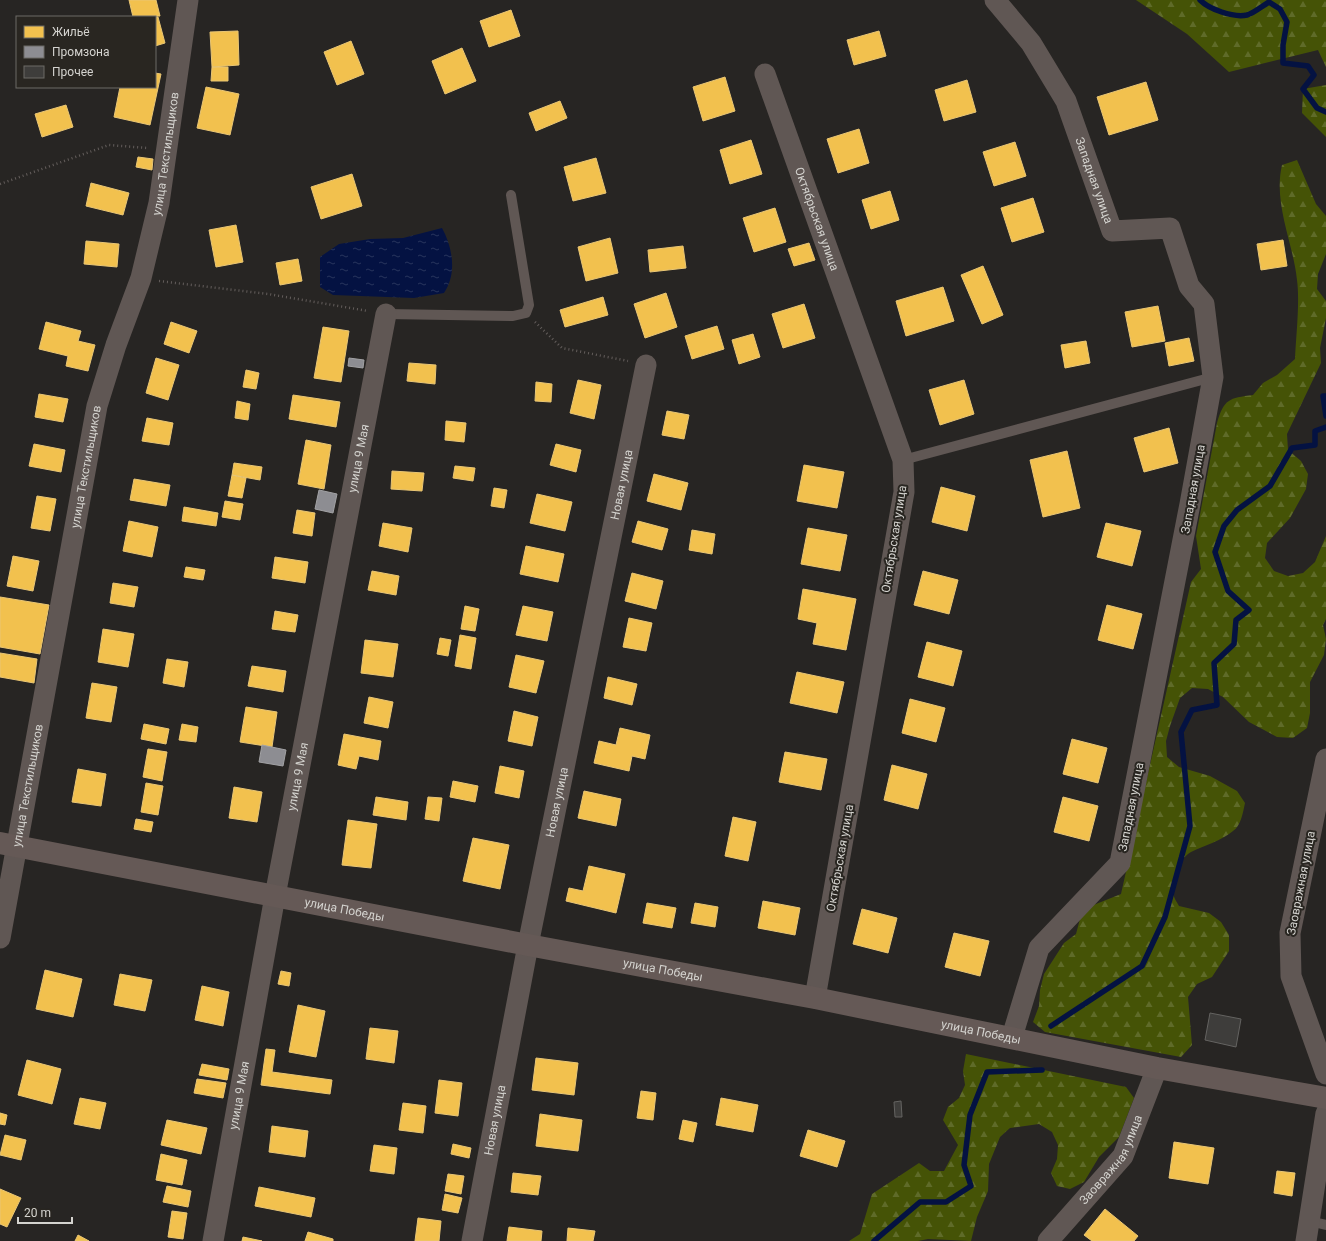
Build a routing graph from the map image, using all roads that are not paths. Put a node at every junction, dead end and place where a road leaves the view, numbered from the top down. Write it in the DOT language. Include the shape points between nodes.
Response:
graph roads {
  1 [pos="188,0"];
  2 [pos="996,0"];
  3 [pos="765,74"];
  4 [pos="511,195"];
  5 [pos="386,314"];
  6 [pos="646,365"];
  7 [pos="1213,377"];
  8 [pos="903,460"];
  9 [pos="1326,759"];
  10 [pos="8,845"];
  11 [pos="276,896"];
  12 [pos="0,938"];
  13 [pos="528,945"];
  14 [pos="815,998"];
  15 [pos="1012,1037"];
  16 [pos="1158,1068"];
  17 [pos="1326,1074"];
  18 [pos="1326,1098"];
  19 [pos="1326,1113"];
  20 [pos="1314,1229"];
  21 [pos="213,1241"];
  22 [pos="472,1241"];
  23 [pos="1048,1241"];
  1 -- 10 [label="street, улица Текстильщиков" via="159,202 141,278 97,406"];
  2 -- 7 [label="street, Западная улица" via="1031,43 1066,102 1112,231 1170,228 1189,286 1204,304"];
  3 -- 8 [label="street, Октябрьская улица"];
  4 -- 5 [label="lane" via="529,305 526,313 513,316"];
  5 -- 11 [label="street, улица 9 Мая"];
  6 -- 13 [label="street, Новая улица"];
  7 -- 8 [label="lane"];
  7 -- 15 [label="street, Западная улица" via="1120,863 1039,948"];
  8 -- 14 [label="street, Октябрьская улица" via="904,492"];
  9 -- 17 [label="street, Заовражная улица" via="1290,933 1291,976"];
  10 -- 11 [label="street, улица Победы"];
  10 -- 12 [label="street, улица Текстильщиков"];
  11 -- 13 [label="street, улица Победы"];
  11 -- 21 [label="street, улица 9 Мая"];
  13 -- 14 [label="street, улица Победы"];
  13 -- 22 [label="street, Новая улица"];
  14 -- 15 [label="street, улица Победы"];
  15 -- 16 [label="street, улица Победы"];
  16 -- 18 [label="street, улица Победы"];
  16 -- 23 [label="street, Заовражная улица" via="1123,1156"];
  19 -- 20 [label="street"];
}
